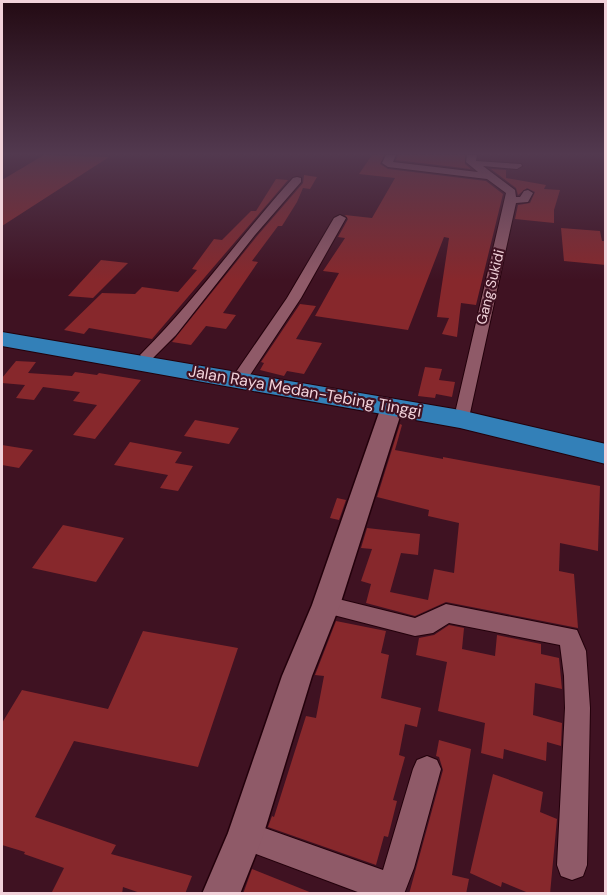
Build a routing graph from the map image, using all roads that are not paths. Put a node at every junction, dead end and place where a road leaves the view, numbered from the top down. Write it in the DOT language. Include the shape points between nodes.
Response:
graph roads {
  1 [pos="282,197"];
  2 [pos="511,197"];
  3 [pos="526,197"];
  4 [pos="511,200"];
  5 [pos="340,218"];
  6 [pos="2,332"];
  7 [pos="2,339"];
  8 [pos="148,355"];
  9 [pos="244,372"];
  10 [pos="392,407"];
  11 [pos="464,409"];
  12 [pos="606,442"];
  13 [pos="606,454"];
  14 [pos="326,605"];
  15 [pos="427,769"];
  16 [pos="245,836"];
  17 [pos="572,865"];
  18 [pos="221,894"];
  1 -- 8 [label="street"];
  2 -- 4 [label="street"];
  3 -- 4 [label="street"];
  4 -- 11 [label="street, Gang Sukidi"];
  5 -- 9 [label="street" via="294,298"];
  6 -- 8 [label="highway, Jalan Raya Medan-Tebing Tinggi"];
  7 -- 10 [label="highway, Jalan Raya Medan-Tebing Tinggi"];
  8 -- 9 [label="highway, Jalan Raya Medan-Tebing Tinggi"];
  9 -- 11 [label="highway, Jalan Raya Medan-Tebing Tinggi"];
  10 -- 13 [label="highway, Jalan Raya Medan-Tebing Tinggi" via="460,418"];
  10 -- 14 [label="street"];
  11 -- 12 [label="highway, Jalan Raya Medan-Tebing Tinggi"];
  14 -- 16 [label="street" via="297,676"];
  14 -- 17 [label="street" via="415,627 425,626 446,613 569,637 575,646 578,690"];
  15 -- 16 [label="street" via="399,868 393,883 385,886"];
  16 -- 18 [label="street"];
}
